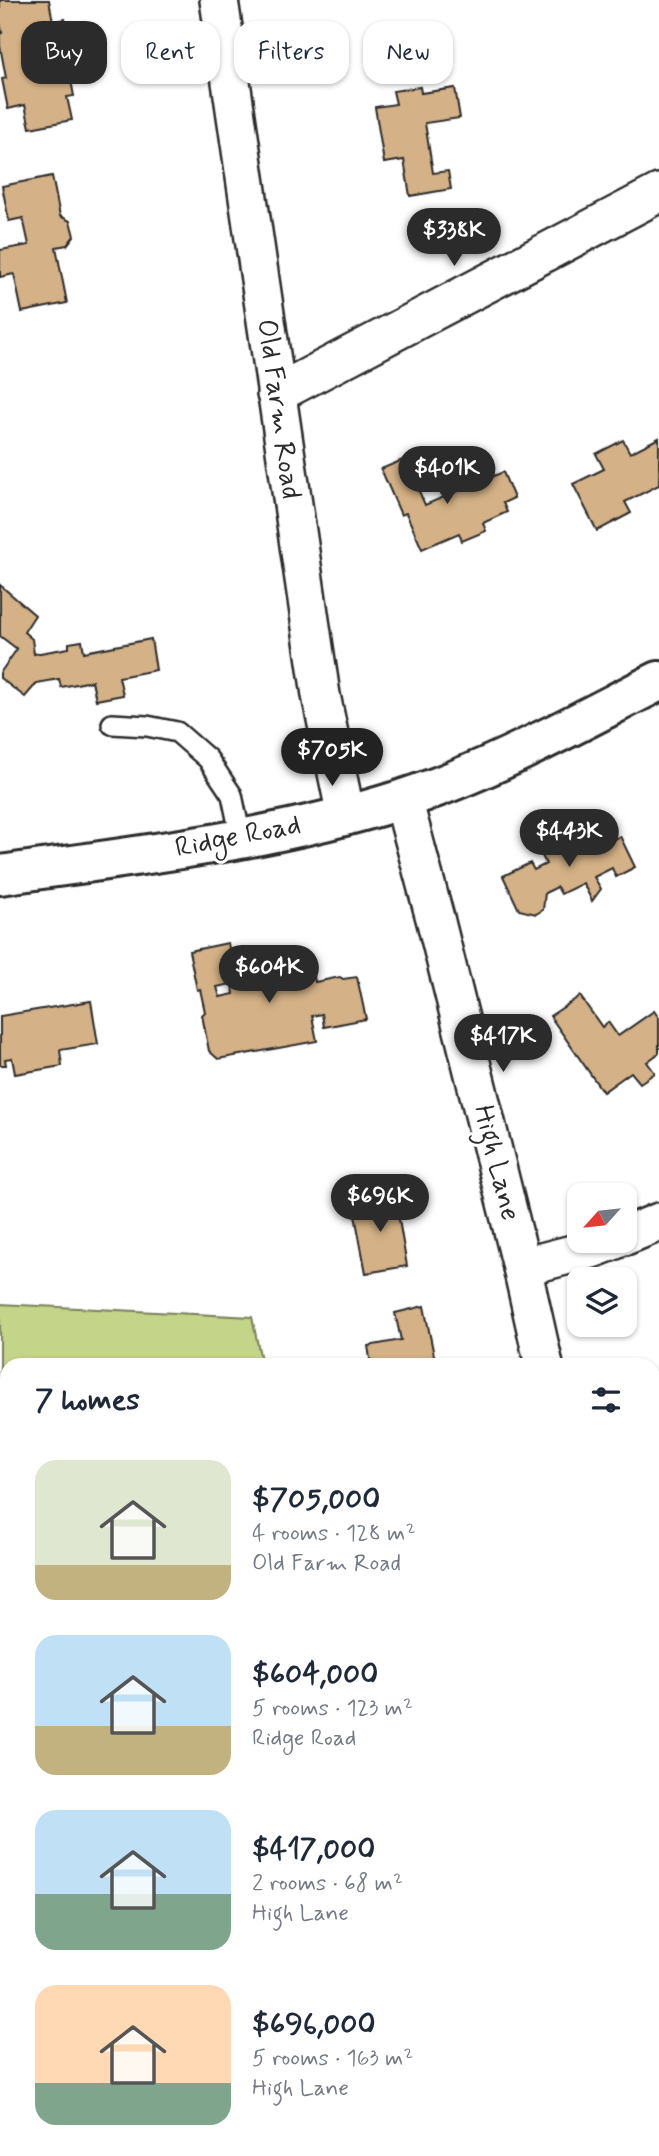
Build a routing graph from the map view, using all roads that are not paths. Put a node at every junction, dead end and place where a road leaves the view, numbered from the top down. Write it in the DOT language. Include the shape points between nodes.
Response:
graph roads {
  1 [pos="219,0"];
  2 [pos="659,193"];
  3 [pos="276,394"];
  4 [pos="659,681"];
  5 [pos="112,724"];
  6 [pos="403,799"];
  7 [pos="346,816"];
  8 [pos="241,838"];
  9 [pos="0,875"];
  10 [pos="659,1222"];
  11 [pos="637,1231"];
  12 [pos="576,1253"];
  13 [pos="522,1267"];
  14 [pos="542,1358"];
  1 -- 3 [label="street, Old Farm Road"];
  2 -- 3 [label="street"];
  3 -- 7 [label="street, Old Farm Road" via="321,695"];
  4 -- 6 [label="main road, Ridge Road" via="527,749"];
  5 -- 8 [label="lane" via="177,733 208,760 232,795"];
  6 -- 7 [label="main road, Ridge Road"];
  6 -- 13 [label="street, High Lane"];
  7 -- 8 [label="main road, Ridge Road"];
  8 -- 9 [label="main road, Ridge Road"];
  10 -- 11 [label="street"];
  12 -- 13 [label="street"];
  13 -- 14 [label="street, High Lane"];
}
